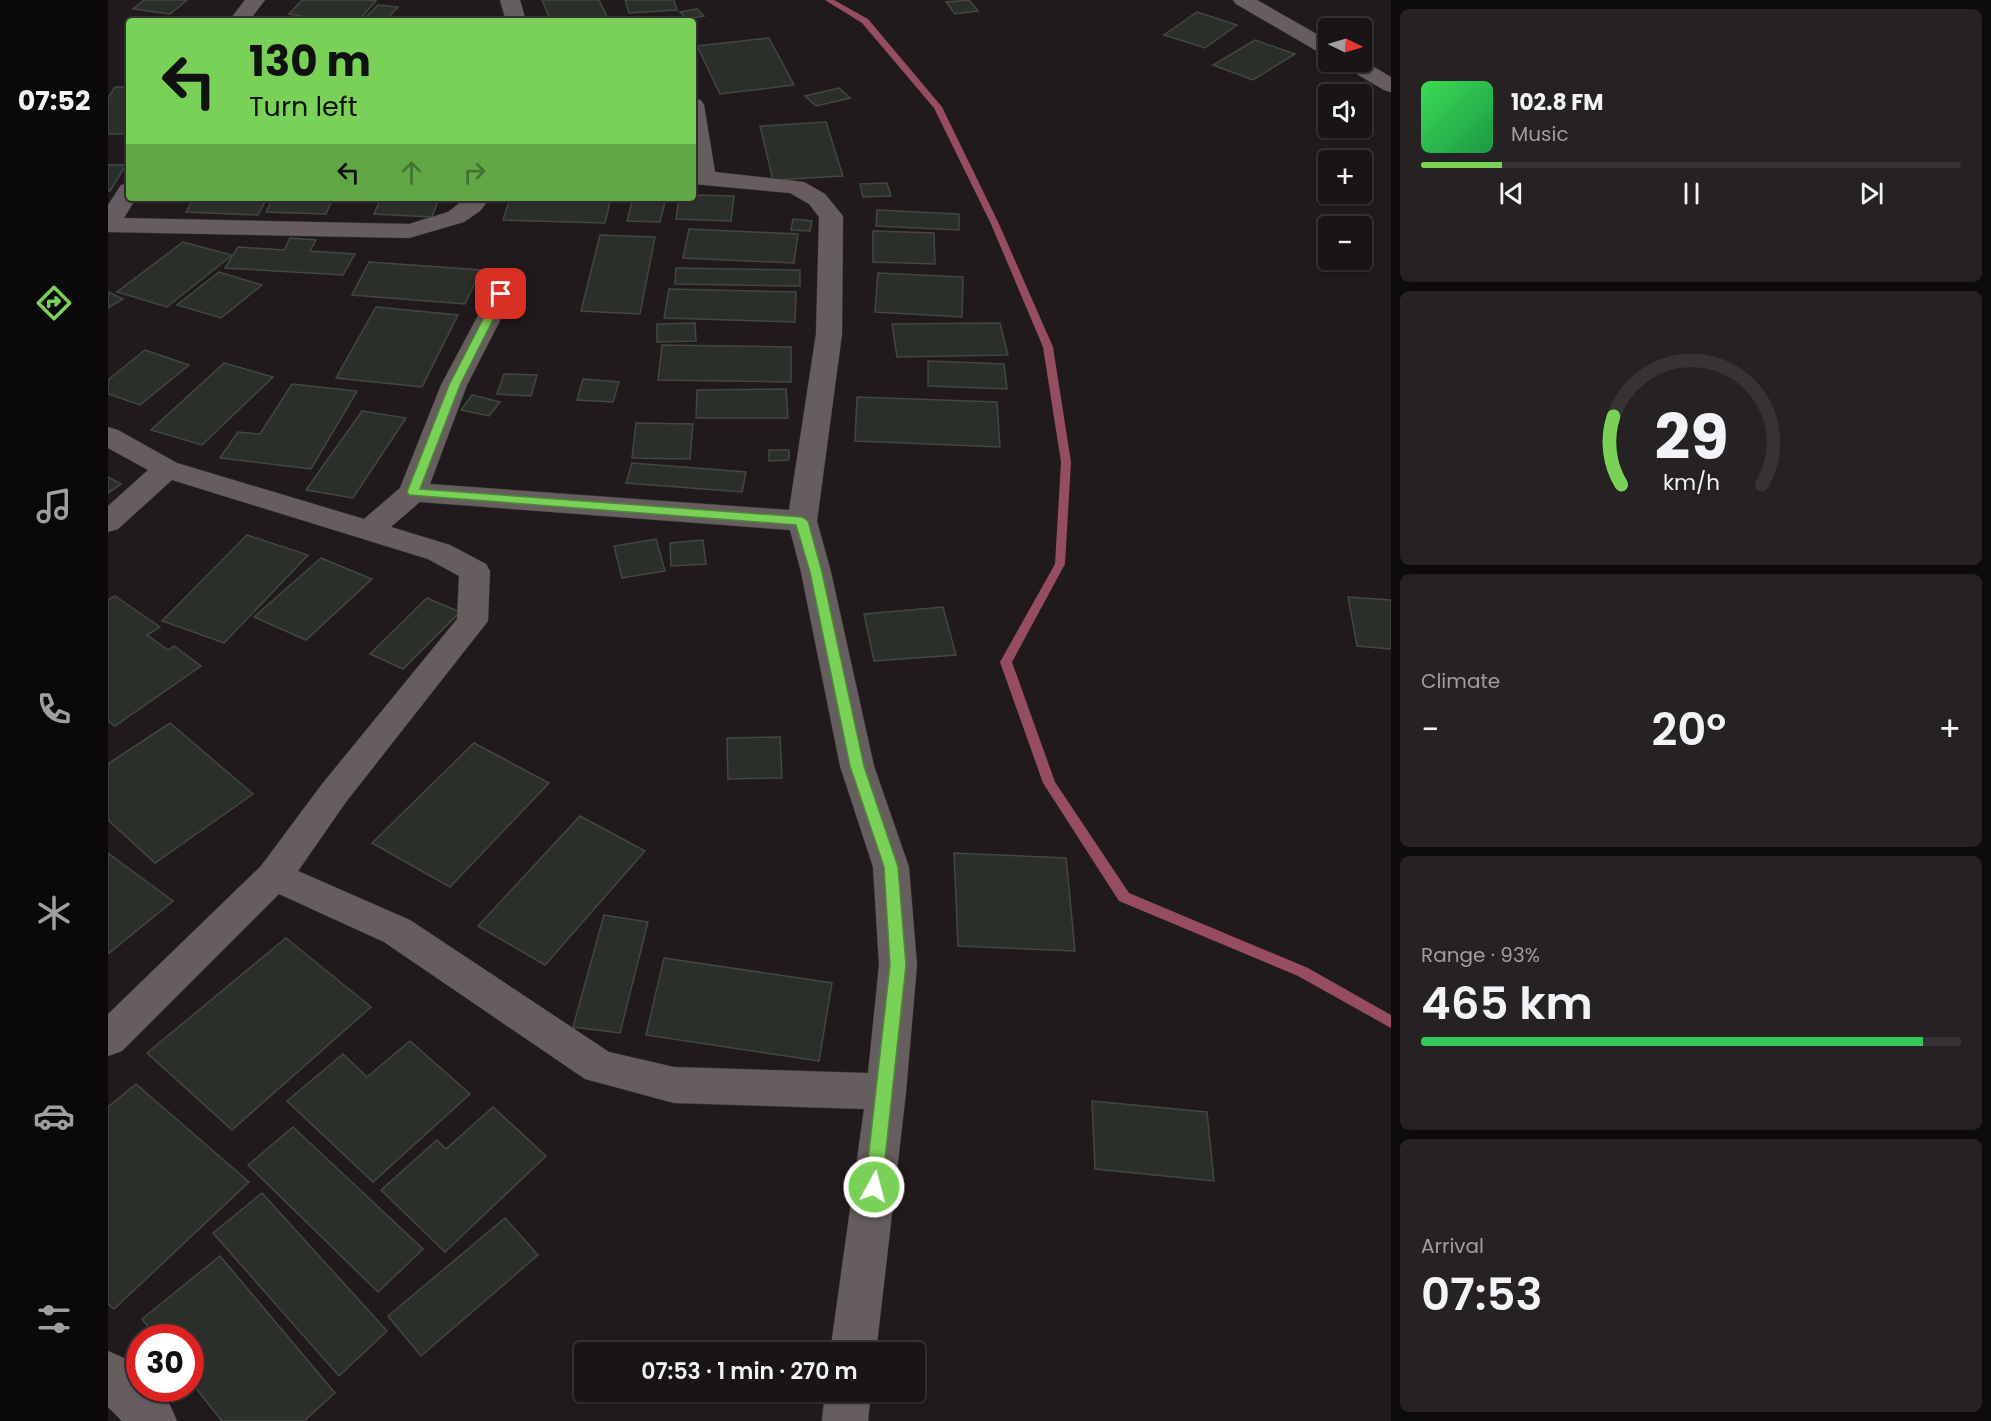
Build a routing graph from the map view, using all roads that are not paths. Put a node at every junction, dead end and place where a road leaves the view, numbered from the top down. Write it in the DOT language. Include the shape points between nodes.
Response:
graph roads {
  1 [pos="255,0"];
  2 [pos="510,0"];
  3 [pos="1243,0"];
  4 [pos="241,18"];
  5 [pos="515,18"];
  6 [pos="1318,44"];
  7 [pos="1367,72"];
  8 [pos="1391,86"];
  9 [pos="696,141"];
  10 [pos="699,177"];
  11 [pos="126,195"];
  12 [pos="476,201"];
  13 [pos="108,225"];
  14 [pos="511,276"];
  15 [pos="108,436"];
  16 [pos="167,469"];
  17 [pos="413,492"];
  18 [pos="802,521"];
  19 [pos="108,522"];
  20 [pos="368,531"];
  21 [pos="274,876"];
  22 [pos="108,1039"];
  23 [pos="886,1092"];
  24 [pos="854,1342"];
  25 [pos="108,1374"];
  26 [pos="847,1402"];
  27 [pos="154,1421"];
  28 [pos="845,1421"];
  1 -- 4 [label="street"];
  2 -- 5 [label="street"];
  3 -- 6 [label="street"];
  7 -- 8 [label="street"];
  9 -- 10 [label="street"];
  10 -- 18 [label="street" via="796,187 817,199 831,216 829,334"];
  11 -- 13 [label="street"];
  12 -- 13 [label="street" via="457,218 409,231"];
  14 -- 17 [label="street" via="454,385"];
  15 -- 16 [label="street"];
  16 -- 19 [label="street"];
  16 -- 20 [label="street"];
  17 -- 18 [label="street"];
  17 -- 20 [label="street"];
  18 -- 23 [label="street" via="857,766 891,867 898,965"];
  20 -- 21 [label="street" via="439,552 475,571 472,621 334,793"];
  21 -- 22 [label="street"];
  21 -- 23 [label="street" via="397,931 599,1067 674,1085"];
  23 -- 24 [label="street"];
  25 -- 27 [label="street"];
  26 -- 28 [label="street"];
}
